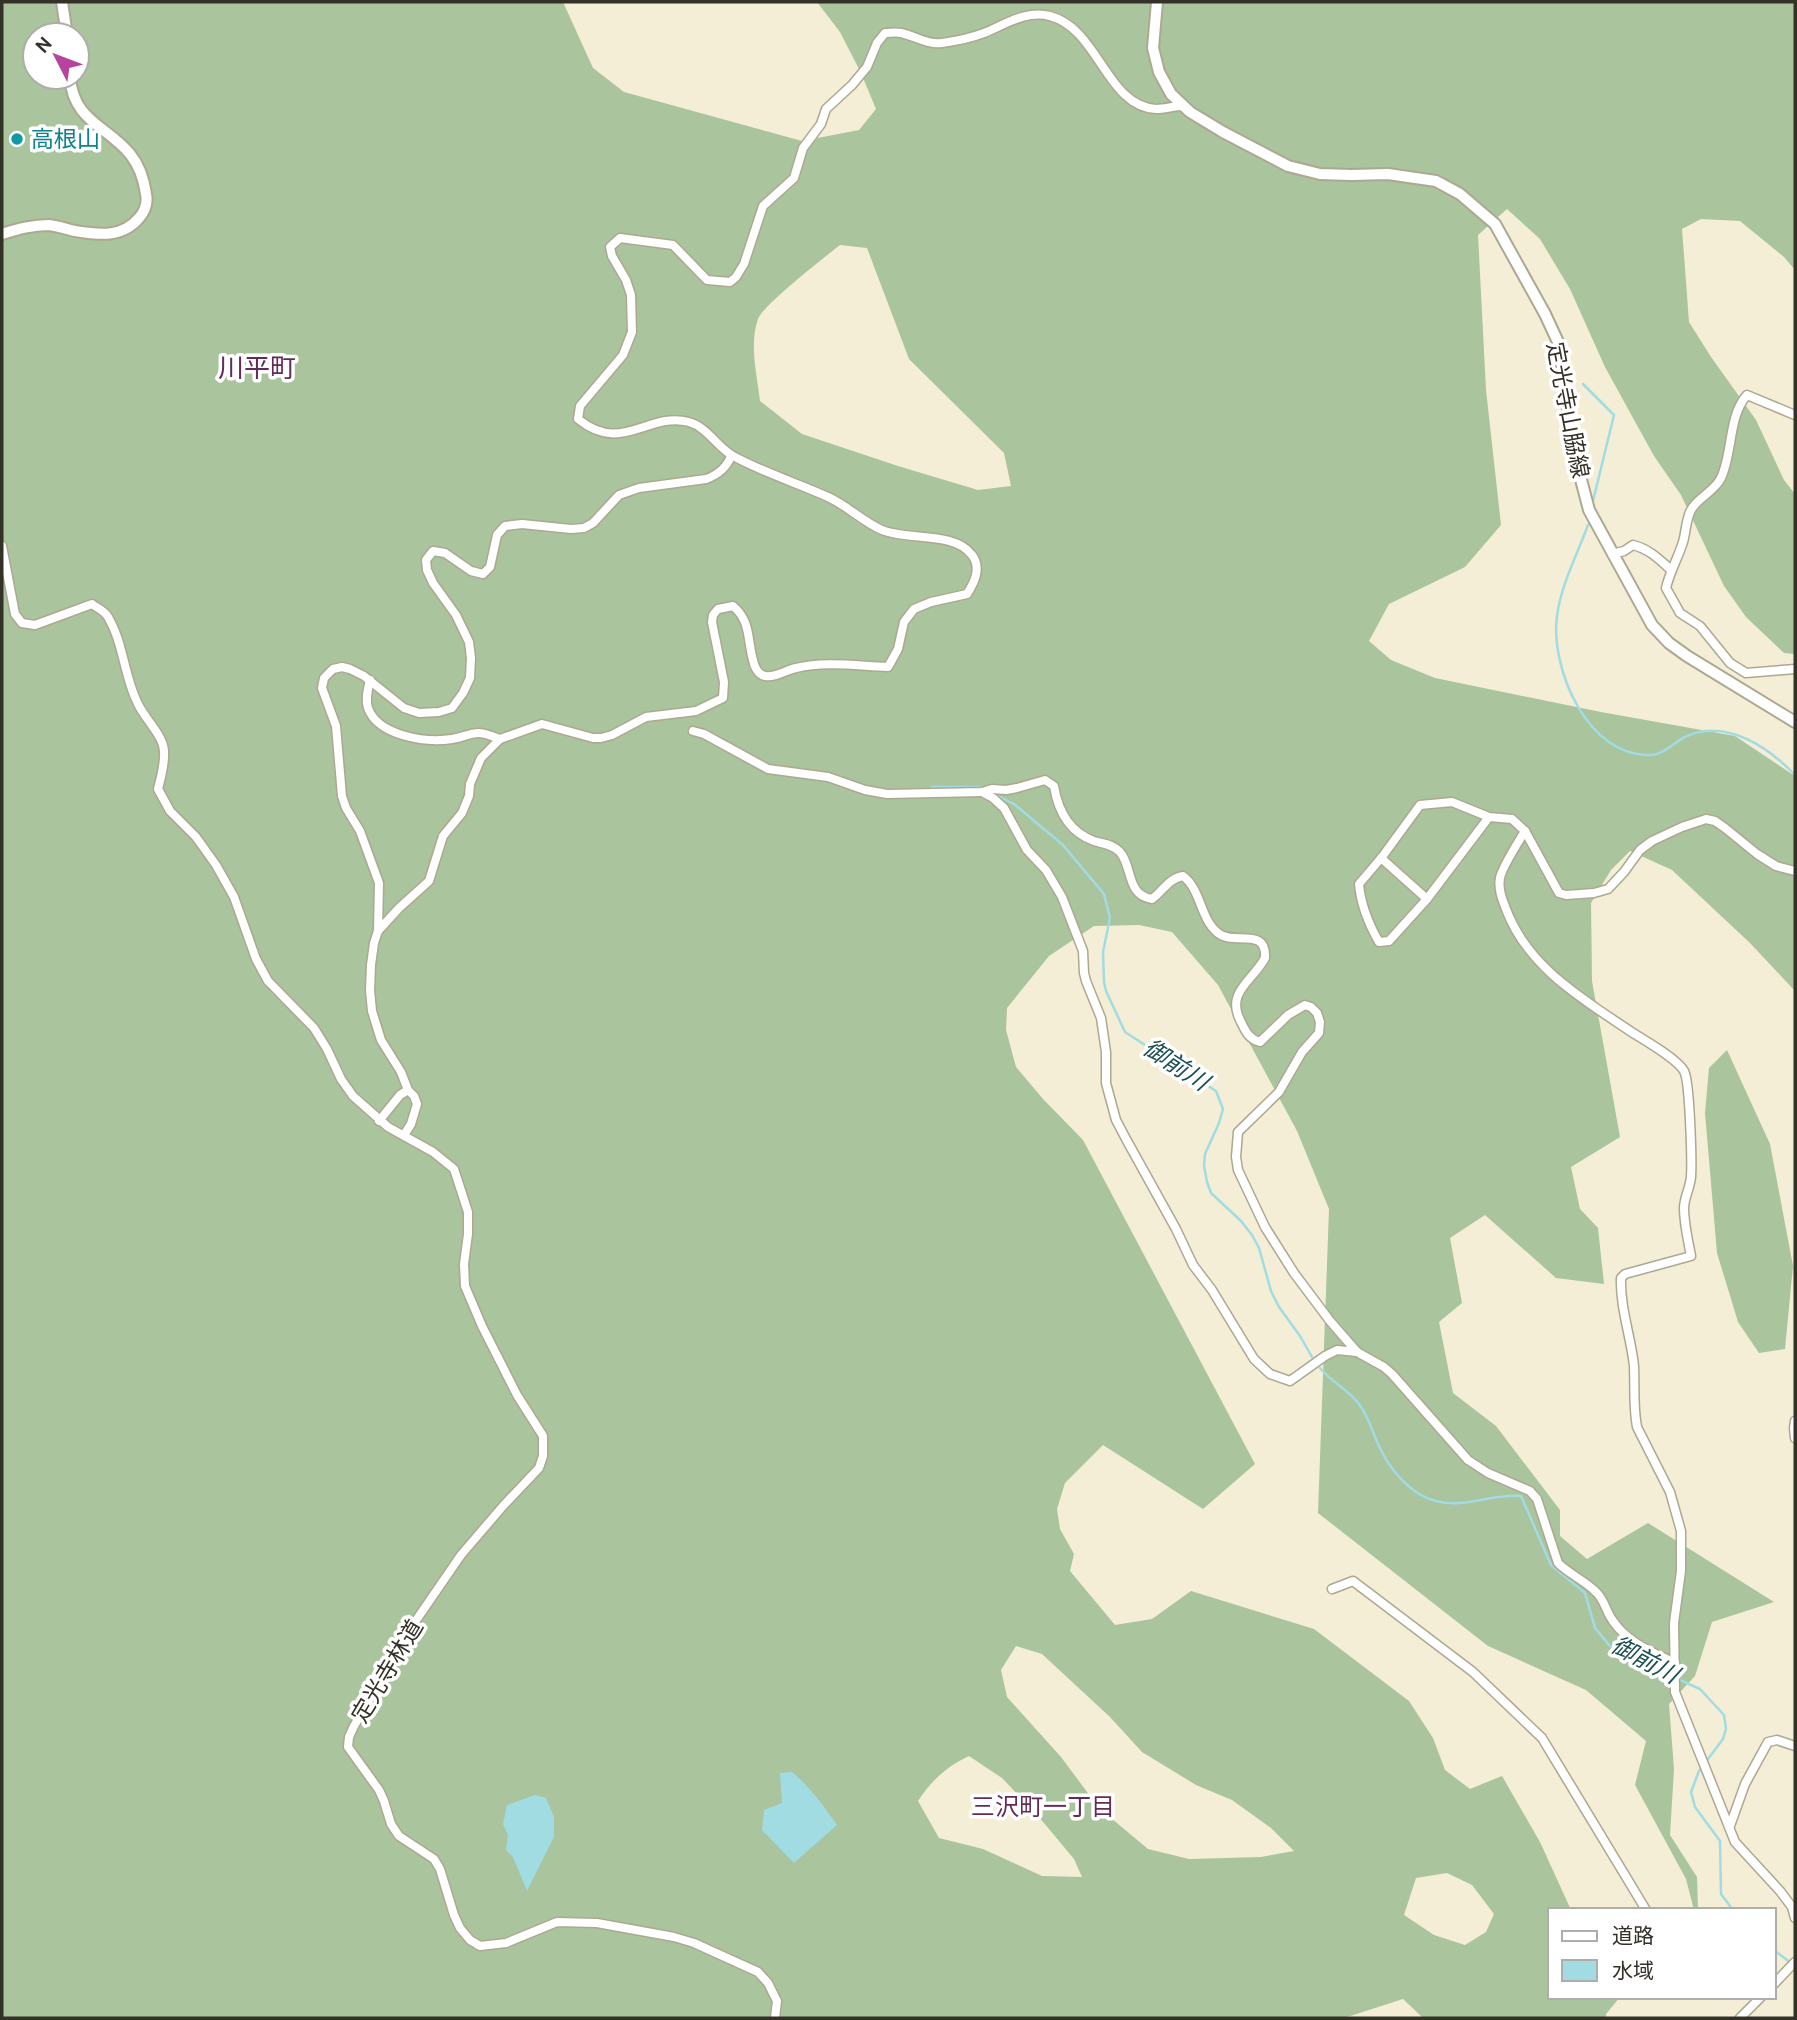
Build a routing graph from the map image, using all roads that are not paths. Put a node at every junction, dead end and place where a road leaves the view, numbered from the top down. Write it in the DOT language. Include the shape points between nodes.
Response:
graph roads {
  1 [pos="62,2"];
  2 [pos="1157,2"];
  3 [pos="65,21"];
  4 [pos="71,91"];
  5 [pos="1183,106"];
  6 [pos="2,234"];
  7 [pos="1795,415"];
  8 [pos="731,456"];
  9 [pos="2,546"];
  10 [pos="1612,554"];
  11 [pos="1671,570"];
  12 [pos="1795,669"];
  13 [pos="370,680"];
  14 [pos="1795,722"];
  15 [pos="693,731"];
  16 [pos="500,739"];
  17 [pos="982,792"];
  18 [pos="1489,817"];
  19 [pos="1525,831"];
  20 [pos="1381,858"];
  21 [pos="1795,871"];
  22 [pos="1427,899"];
  23 [pos="379,931"];
  24 [pos="408,1090"];
  25 [pos="379,1121"];
  26 [pos="404,1135"];
  27 [pos="1357,1352"];
  28 [pos="1795,1421"];
  29 [pos="1795,1438"];
  30 [pos="1332,1589"];
  31 [pos="1675,1667"];
  32 [pos="1795,1746"];
  33 [pos="1730,1826"];
  34 [pos="1645,1908"];
  35 [pos="1795,1918"];
  36 [pos="1795,1962"];
  37 [pos="1776,1982"];
  38 [pos="1759,1999"];
  39 [pos="775,2018"];
  40 [pos="1740,2018"];
  1 -- 3 [label="main road"];
  2 -- 5 [label="main road, 定光寺山脇線" via="1153,48 1159,72"];
  4 -- 6 [label="main road" via="83,113 130,154 142,174 147,201 143,214 121,233 97,234 51,225"];
  5 -- 8 [label="street" via="1158,109 1130,99 1087,42 1052,17 1026,15 982,34 938,44 899,32 885,33 867,67 827,109 803,148 794,178 763,206 744,264 730,282 707,280 673,245 620,238 612,243 611,256 631,295 632,331 623,355 580,406 578,419 610,434 686,421 700,426"];
  5 -- 10 [label="main road, 定光寺山脇線" via="1288,166 1320,174 1388,174 1436,181 1466,198 1495,224 1558,342 1580,481"];
  7 -- 11 [label="street" via="1747,395 1742,400 1721,478 1690,511"];
  8 -- 13 [label="street" via="706,479 619,495 584,528 505,526 483,574 433,551 426,560 427,570 470,642 470,678 463,694 452,708 419,713 404,708"];
  8 -- 16 [label="street" via="828,497 892,534 957,544 972,554 977,565 975,581 967,594 914,609 904,622 888,667 812,664 773,676 759,674 742,613 733,606 718,609 712,622 723,698 696,711 646,717 601,738 542,724"];
  9 -- 25 [label="street" via="15,614 22,623 35,625 92,604 107,614 136,701 164,749 158,789 170,811 216,864 268,981 314,1028 341,1079"];
  10 -- 11 [label="street" via="1633,545"];
  10 -- 14 [label="main road, 定光寺山脇線" via="1652,625 1669,643"];
  11 -- 12 [label="street" via="1666,588 1680,612 1700,626 1730,663 1746,673"];
  13 -- 16 [label="street" via="368,708 389,730 408,738 451,740 483,733"];
  13 -- 23 [label="street" via="342,667 324,678 323,688 336,726 342,796 379,883"];
  15 -- 17 [label="street" via="768,769 828,777 865,790 887,794"];
  16 -- 23 [label="street" via="481,758 462,813 443,836 429,881"];
  17 -- 27 [label="street" via="1004,808 1027,850 1062,897 1101,1018 1106,1083 1116,1120 1193,1265 1254,1359 1270,1374 1290,1381 1337,1350"];
  17 -- 27 [label="street" via="1039,780 1050,782 1063,816 1083,835 1120,852 1133,886 1144,897 1152,899 1183,876 1216,932 1229,939 1261,942 1265,958 1236,996 1238,1017 1248,1036 1264,1040 1305,1005 1317,1013 1319,1033 1279,1092 1238,1132 1236,1157 1265,1227 1307,1292"];
  18 -- 19 [label="street" via="1512,819"];
  18 -- 20 [label="street" via="1452,802 1420,804"];
  18 -- 22 [label="street"];
  19 -- 21 [label="street" via="1559,893 1566,895 1608,889 1640,849 1706,819 1726,828 1776,866"];
  19 -- 31 [label="street" via="1500,876 1500,895 1524,945 1570,991 1660,1050 1685,1072 1692,1167 1684,1206 1691,1256 1625,1274 1620,1284 1637,1427 1670,1492 1681,1531"];
  20 -- 22 [label="street"];
  20 -- 22 [label="street" via="1359,884 1360,902 1379,942 1389,941"];
  23 -- 24 [label="street" via="372,965 372,1011 381,1040"];
  24 -- 25 [label="street"];
  24 -- 26 [label="street" via="417,1104"];
  25 -- 26 [label="street"];
  26 -- 39 [label="street, 定光寺林道" via="454,1168 468,1212 464,1286 517,1395 543,1436 543,1456 539,1468 461,1555 417,1619 354,1726 348,1747 379,1790 399,1836 434,1859 454,1915 470,1940 480,1946 506,1943 557,1922 597,1923 674,1937 758,1972 777,2001"];
  27 -- 31 [label="street" via="1392,1374 1468,1460 1530,1491 1558,1563 1599,1595 1612,1620 1631,1641"];
  28 -- 29 [label="street"];
  30 -- 34 [label="street" via="1353,1581 1473,1672 1542,1738"];
  31 -- 33 [label="street" via="1675,1692"];
  32 -- 33 [label="street" via="1768,1742 1745,1784"];
  33 -- 35 [label="street" via="1735,1842 1780,1891"];
  36 -- 37 [label="street"];
  38 -- 40 [label="street"];
}
